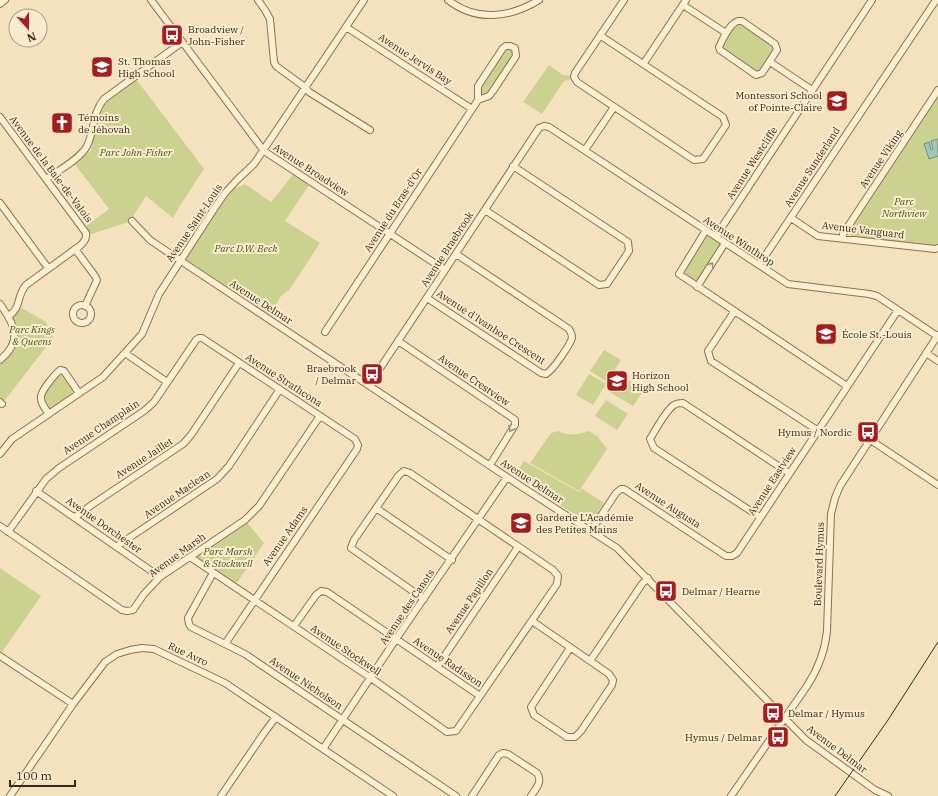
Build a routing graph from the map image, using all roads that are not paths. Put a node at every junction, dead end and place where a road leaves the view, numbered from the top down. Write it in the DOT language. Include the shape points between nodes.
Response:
graph roads {
  1 [pos="5,0"];
  2 [pos="151,0"];
  3 [pos="258,0"];
  4 [pos="364,0"];
  5 [pos="448,0"];
  6 [pos="539,0"];
  7 [pos="624,0"];
  8 [pos="872,0"];
  9 [pos="936,0"];
  10 [pos="685,2"];
  11 [pos="0,4"];
  12 [pos="346,27"];
  13 [pos="726,33"];
  14 [pos="600,36"];
  15 [pos="181,43"];
  16 [pos="770,62"];
  17 [pos="644,63"];
  18 [pos="306,88"];
  19 [pos="812,90"];
  20 [pos="938,90"];
  21 [pos="478,100"];
  22 [pos="614,107"];
  23 [pos="472,109"];
  24 [pos="0,117"];
  25 [pos="544,126"];
  26 [pos="370,130"];
  27 [pos="585,150"];
  28 [pos="264,151"];
  29 [pos="513,166"];
  30 [pos="46,179"];
  31 [pos="0,203"];
  32 [pos="485,210"];
  33 [pos="791,218"];
  34 [pos="132,221"];
  35 [pos="706,230"];
  36 [pos="390,234"];
  37 [pos="716,236"];
  38 [pos="843,238"];
  39 [pos="725,243"];
  40 [pos="938,248"];
  41 [pos="75,249"];
  42 [pos="456,254"];
  43 [pos="181,261"];
  44 [pos="759,266"];
  45 [pos="48,268"];
  46 [pos="445,270"];
  47 [pos="697,287"];
  48 [pos="427,298"];
  49 [pos="0,304"];
  50 [pos="86,306"];
  51 [pos="898,310"];
  52 [pos="734,312"];
  53 [pos="8,316"];
  54 [pos="325,332"];
  55 [pos="938,336"];
  56 [pos="202,338"];
  57 [pos="398,341"];
  58 [pos="125,353"];
  59 [pos="926,353"];
  60 [pos="0,360"];
  61 [pos="938,361"];
  62 [pos="239,363"];
  63 [pos="168,382"];
  64 [pos="369,385"];
  65 [pos="846,386"];
  66 [pos="280,389"];
  67 [pos="79,393"];
  68 [pos="48,414"];
  69 [pos="320,416"];
  70 [pos="817,430"];
  71 [pos="355,439"];
  72 [pos="869,439"];
  73 [pos="0,454"];
  74 [pos="490,465"];
  75 [pos="789,473"];
  76 [pos="507,477"];
  77 [pos="938,485"];
  78 [pos="36,491"];
  79 [pos="376,508"];
  80 [pos="75,517"];
  81 [pos="760,518"];
  82 [pos="479,520"];
  83 [pos="0,526"];
  84 [pos="591,531"];
  85 [pos="8,532"];
  86 [pos="117,546"];
  87 [pos="518,547"];
  88 [pos="726,556"];
  89 [pos="190,557"];
  90 [pos="452,560"];
  91 [pos="213,573"];
  92 [pos="160,577"];
  93 [pos="648,578"];
  94 [pos="253,600"];
  95 [pos="424,600"];
  96 [pos="532,621"];
  97 [pos="294,626"];
  98 [pos="396,639"];
  99 [pos="224,644"];
  100 [pos="570,648"];
  101 [pos="0,656"];
  102 [pos="590,661"];
  103 [pos="437,667"];
  104 [pos="371,678"];
  105 [pos="480,696"];
  106 [pos="73,704"];
  107 [pos="276,717"];
  108 [pos="785,719"];
  109 [pos="343,720"];
  110 [pos="324,749"];
  111 [pos="10,796"];
  112 [pos="221,796"];
  113 [pos="393,796"];
  114 [pos="456,796"];
  115 [pos="472,796"];
  116 [pos="531,796"];
  117 [pos="731,796"];
  118 [pos="888,796"];
  1 -- 11 [label="street"];
  2 -- 15 [label="street, Avenue Broadview"];
  3 -- 18 [label="street" via="270,19 276,66"];
  4 -- 12 [label="street, Avenue Saint-Louis"];
  5 -- 6 [label="street" via="474,13 496,15 512,13"];
  7 -- 14 [label="street"];
  8 -- 19 [label="street, Avenue Westcliffe"];
  9 -- 33 [label="street, Avenue Sunderland"];
  10 -- 13 [label="street"];
  10 -- 17 [label="street"];
  12 -- 18 [label="street, Avenue Saint-Louis"];
  12 -- 23 [label="street, Avenue Jervis Bay"];
  13 -- 16 [label="street" via="735,22 742,21 775,44 777,50"];
  13 -- 16 [label="street" via="719,47 722,53 756,75 762,73"];
  14 -- 17 [label="street"];
  14 -- 22 [label="street" via="574,77 577,82"];
  15 -- 28 [label="street, Avenue Broadview"];
  15 -- 30 [label="street" via="104,99 96,111 90,139 83,152"];
  16 -- 19 [label="street"];
  17 -- 22 [label="street" via="723,117 726,125 715,142 702,159 694,160"];
  18 -- 26 [label="street"];
  18 -- 28 [label="street, Avenue Saint-Louis"];
  19 -- 37 [label="street, Avenue Westcliffe"];
  20 -- 38 [label="street, Avenue Viking" via="843,234"];
  21 -- 21 [label="street, Avenue du Bras-d'Or" via="493,92 516,56 515,48 503,48 478,86"];
  21 -- 23 [label="street, Avenue du Bras-d'Or"];
  22 -- 27 [label="street"];
  23 -- 36 [label="street, Avenue du Bras-d'Or"];
  24 -- 30 [label="street, Avenue de la Baie-de-Valois"];
  25 -- 27 [label="street, Avenue Winthrop" via="549,126"];
  25 -- 29 [label="street, Avenue Braebrook" via="539,128"];
  27 -- 35 [label="street, Avenue Winthrop"];
  28 -- 36 [label="street, Avenue Broadview"];
  28 -- 43 [label="street, Avenue Saint-Louis" via="225,192"];
  29 -- 32 [label="street, Avenue Braebrook"];
  29 -- 32 [label="street" via="628,242 629,251 619,267 607,284 599,285"];
  30 -- 41 [label="street, Avenue de la Baie-de-Valois" via="86,233 86,240"];
  31 -- 45 [label="street"];
  32 -- 42 [label="street, Avenue Braebrook"];
  33 -- 38 [label="street, Avenue Vanguard" via="818,236"];
  33 -- 44 [label="street, Avenue Sunderland"];
  34 -- 43 [label="street, Avenue Delmar" via="150,240"];
  35 -- 37 [label="street, Avenue Winthrop"];
  35 -- 47 [label="street" via="678,274"];
  36 -- 46 [label="street, Avenue Broadview"];
  36 -- 54 [label="street, Avenue du Bras-d'Or"];
  37 -- 39 [label="street, Avenue Winthrop"];
  38 -- 40 [label="street, Avenue Vanguard"];
  39 -- 44 [label="street, Avenue Winthrop"];
  47 -- 39 [label="street, one-way"];
  41 -- 45 [label="street"];
  41 -- 50 [label="street" via="97,280"];
  42 -- 46 [label="street, Avenue Braebrook"];
  42 -- 48 [label="street, Avenue d'Ivanhoe Crescent" via="569,329 572,340 550,371 546,374 541,373"];
  43 -- 58 [label="street, Avenue Saint-Louis" via="159,294 142,334"];
  43 -- 64 [label="street, Avenue Delmar"];
  44 -- 51 [label="street, Avenue Winthrop" via="788,284 869,294 877,296"];
  45 -- 53 [label="street" via="26,285 18,306"];
  46 -- 48 [label="street, Avenue Braebrook"];
  47 -- 52 [label="street"];
  48 -- 57 [label="street, Avenue Braebrook"];
  49 -- 53 [label="street"];
  51 -- 55 [label="street, Avenue Winthrop"];
  51 -- 65 [label="street, Avenue Eastview"];
  52 -- 65 [label="street"];
  52 -- 70 [label="street" via="708,351 711,361"];
  53 -- 60 [label="street" via="15,337 12,347"];
  55 -- 59 [label="street, Boulevard Hymus"];
  56 -- 62 [label="street, Avenue Strathcona"];
  56 -- 63 [label="street, Avenue Champlain" via="196,340"];
  57 -- 64 [label="street, Avenue Braebrook"];
  57 -- 74 [label="street, Avenue Crestview, one-way" via="514,420 515,425"];
  58 -- 63 [label="street"];
  58 -- 67 [label="street, Avenue Saint-Louis" via="103,377"];
  59 -- 61 [label="street"];
  59 -- 72 [label="street, Boulevard Hymus"];
  62 -- 66 [label="street, Avenue Strathcona"];
  62 -- 80 [label="street, Avenue Jaillet" via="183,444"];
  63 -- 78 [label="street, Avenue Champlain" via="144,411 58,468"];
  64 -- 74 [label="street, Avenue Delmar"];
  65 -- 70 [label="street, Avenue Eastview"];
  66 -- 69 [label="street, Avenue Strathcona"];
  66 -- 86 [label="street, Avenue Maclean" via="229,466 217,479"];
  67 -- 68 [label="street, Avenue Saint-Louis"];
  67 -- 68 [label="street" via="64,371 60,370 42,393 42,403"];
  68 -- 73 [label="street, Avenue Saint-Louis" via="12,439"];
  69 -- 71 [label="street, Avenue Strathcona"];
  69 -- 89 [label="street, Avenue Marsh" via="259,506 245,520"];
  70 -- 75 [label="street, Avenue Eastview"];
  71 -- 94 [label="street, Avenue Adams" via="357,449"];
  72 -- 77 [label="street"];
  72 -- 108 [label="street, Boulevard Hymus" via="842,482 833,506 827,631 822,657 815,674"];
  74 -- 76 [label="street, Avenue Delmar"];
  75 -- 81 [label="street, Avenue Eastview"];
  75 -- 81 [label="street" via="683,403 673,405 659,424 650,439 654,448"];
  76 -- 82 [label="street, Avenue des Canots"];
  76 -- 84 [label="street, Avenue Delmar"];
  78 -- 80 [label="street, Avenue Dorchester"];
  78 -- 85 [label="street, Avenue Champlain"];
  79 -- 82 [label="street" via="404,471 410,472"];
  79 -- 90 [label="street"];
  79 -- 95 [label="street" via="354,540 352,548"];
  80 -- 86 [label="street, Avenue Dorchester"];
  81 -- 88 [label="street, Avenue Eastview" via="737,553"];
  82 -- 87 [label="street"];
  82 -- 90 [label="street, Avenue des Canots"];
  83 -- 85 [label="street, Avenue Marsh"];
  84 -- 88 [label="street, Avenue Augusta" via="616,493 624,489"];
  84 -- 93 [label="street, Avenue Delmar" via="617,548"];
  85 -- 92 [label="street, Avenue Marsh" via="122,610 133,610"];
  86 -- 92 [label="street, Avenue Dorchester"];
  87 -- 96 [label="street, Avenue Radisson" via="558,576 557,584"];
  87 -- 103 [label="street, Avenue Papillon"];
  89 -- 91 [label="street, Avenue Stockwell"];
  89 -- 92 [label="street, Avenue Marsh"];
  90 -- 95 [label="street, Avenue des Canots"];
  91 -- 94 [label="street, Avenue Stockwell"];
  91 -- 99 [label="street, Avenue Nicholson" via="188,618 191,627"];
  93 -- 102 [label="street"];
  93 -- 108 [label="street, Avenue Delmar"];
  94 -- 97 [label="street, Avenue Stockwell"];
  94 -- 99 [label="street, Avenue Adams"];
  95 -- 98 [label="street, Avenue des Canots"];
  96 -- 100 [label="street"];
  96 -- 105 [label="street, Avenue Radisson"];
  97 -- 98 [label="street, Avenue Radisson" via="321,591 328,592"];
  97 -- 104 [label="street, Avenue Stockwell"];
  98 -- 103 [label="street, Avenue Radisson"];
  98 -- 104 [label="street, Avenue des Canots"];
  99 -- 109 [label="street, Avenue Nicholson" via="245,654"];
  100 -- 102 [label="street"];
  100 -- 102 [label="street" via="531,707 534,715 568,737 575,737 581,731 612,685 609,674"];
  101 -- 106 [label="street"];
  103 -- 105 [label="street, Avenue Radisson"];
  104 -- 105 [label="street, Avenue Stockwell" via="447,732 456,731"];
  104 -- 109 [label="street, Avenue des Canots"];
  106 -- 107 [label="street, Rue Avro" via="105,662 117,654 142,648 154,649 225,682"];
  106 -- 111 [label="street, Rue Avro"];
  107 -- 110 [label="street, Rue Avro"];
  107 -- 112 [label="street"];
  108 -- 117 [label="street, Boulevard Hymus"];
  108 -- 118 [label="street, Avenue Delmar" via="808,743 875,790"];
  109 -- 110 [label="street, Avenue des Canots"];
  109 -- 114 [label="street, Avenue Nicholson"];
  110 -- 113 [label="street, Rue Avro"];
  115 -- 116 [label="street" via="499,755 503,753 537,773 539,783"];
}
